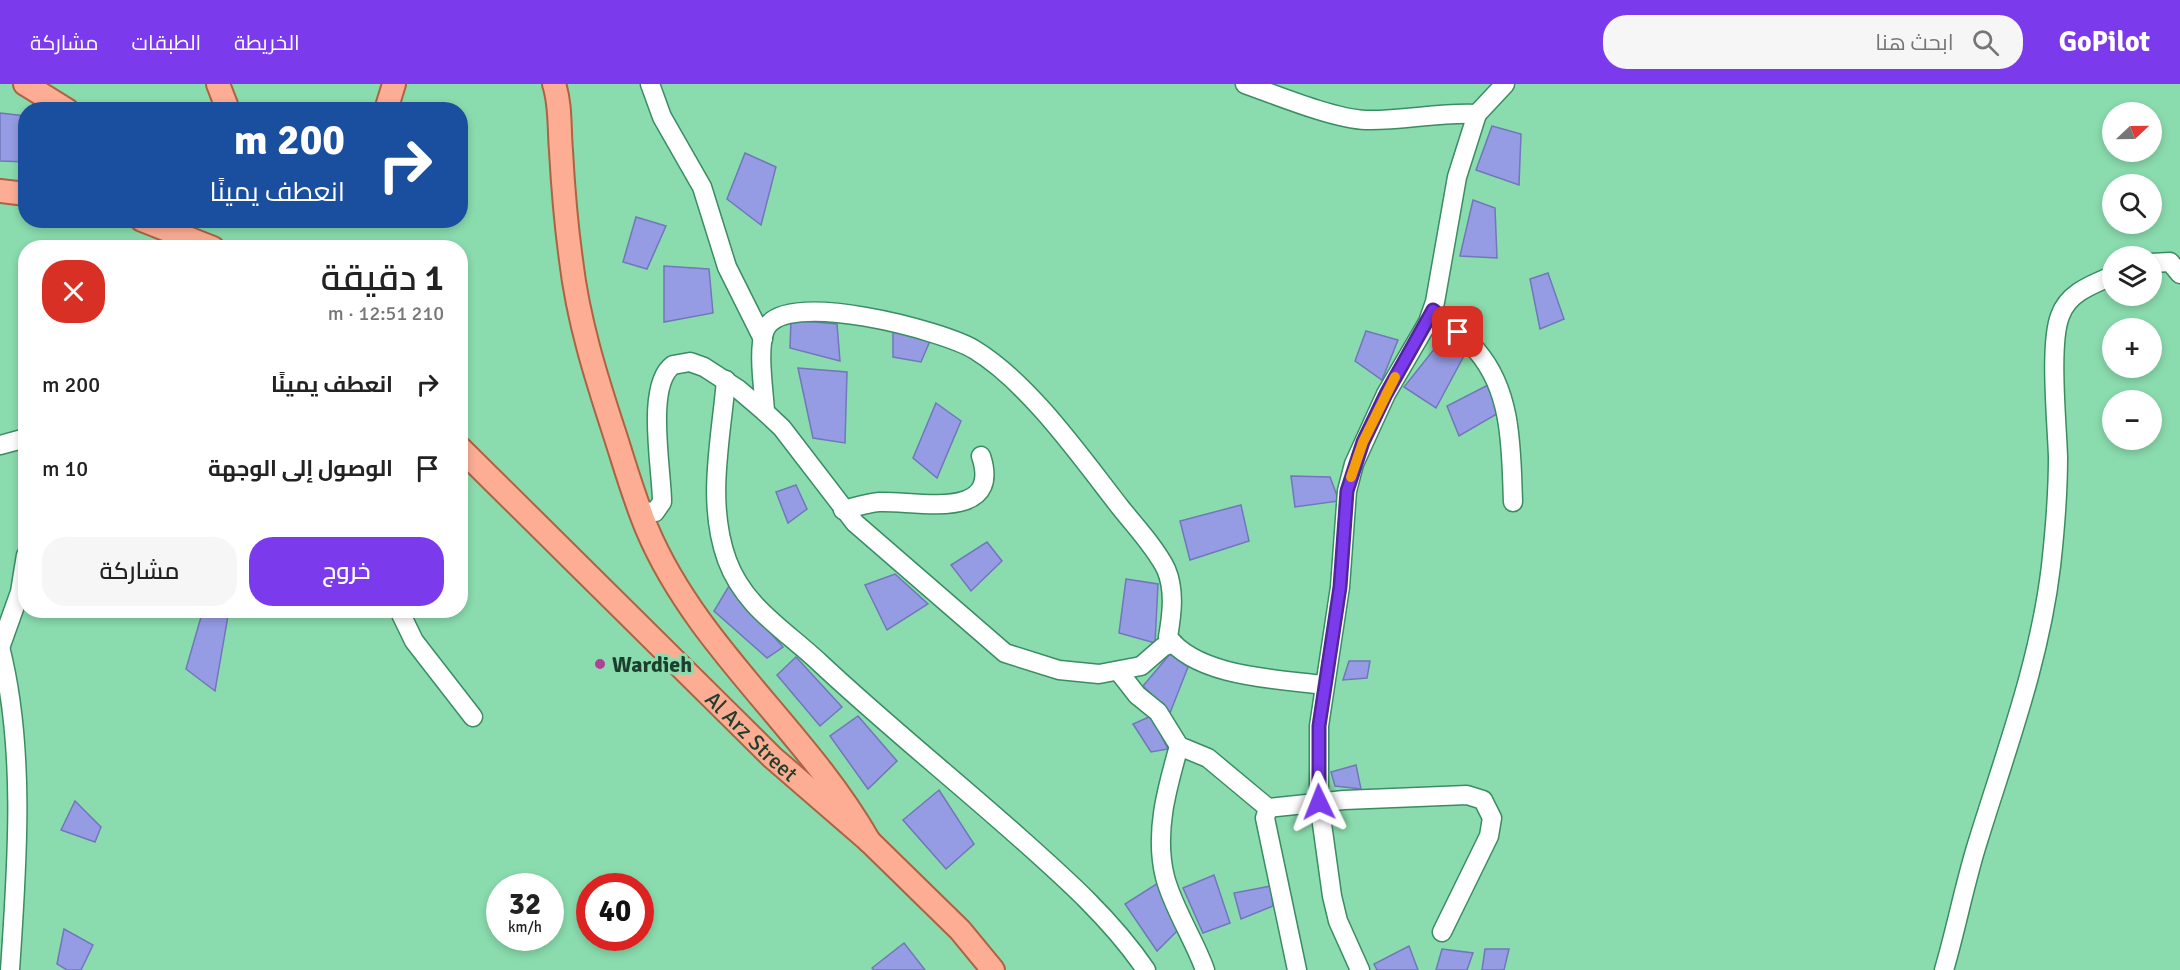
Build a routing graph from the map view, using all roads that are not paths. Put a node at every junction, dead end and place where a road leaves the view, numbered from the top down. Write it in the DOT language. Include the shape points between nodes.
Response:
graph roads {
  1 [pos="25,84"];
  2 [pos="218,84"];
  3 [pos="394,84"];
  4 [pos="554,84"];
  5 [pos="650,84"];
  6 [pos="1245,84"];
  7 [pos="1505,84"];
  8 [pos="54,102"];
  9 [pos="225,102"];
  10 [pos="388,102"];
  11 [pos="1477,114"];
  12 [pos="0,191"];
  13 [pos="18,193"];
  14 [pos="162,228"];
  15 [pos="193,240"];
  16 [pos="2162,262"];
  17 [pos="2180,274"];
  18 [pos="2102,280"];
  19 [pos="1433,310"];
  20 [pos="762,339"];
  21 [pos="726,380"];
  22 [pos="765,412"];
  23 [pos="18,440"];
  24 [pos="0,445"];
  25 [pos="468,456"];
  26 [pos="981,456"];
  27 [pos="1513,502"];
  28 [pos="843,510"];
  29 [pos="639,511"];
  30 [pos="18,598"];
  31 [pos="403,618"];
  32 [pos="1173,643"];
  33 [pos="0,647"];
  34 [pos="1119,672"];
  35 [pos="1323,685"];
  36 [pos="473,717"];
  37 [pos="1179,746"];
  38 [pos="1319,802"];
  39 [pos="1268,808"];
  40 [pos="869,841"];
  41 [pos="1442,933"];
  42 [pos="10,970"];
  43 [pos="993,970"];
  44 [pos="1146,970"];
  45 [pos="1205,970"];
  46 [pos="1297,970"];
  47 [pos="1360,970"];
  48 [pos="1944,970"];
  1 -- 8 [label="main road"];
  2 -- 9 [label="main road"];
  3 -- 10 [label="main road"];
  4 -- 29 [label="main road" via="580,317"];
  5 -- 20 [label="street" via="662,117 702,187 727,267"];
  6 -- 11 [label="street" via="1363,120 1451,112"];
  7 -- 11 [label="street"];
  11 -- 19 [label="street" via="1456,177"];
  12 -- 13 [label="main road"];
  14 -- 15 [label="main road"];
  16 -- 17 [label="street" via="2170,262"];
  18 -- 48 [label="street" via="2066,302 2059,318 2057,472 2051,566 2039,639 2011,744 1978,840"];
  19 -- 27 [label="street" via="1478,353 1495,379 1506,408"];
  19 -- 35 [label="street" via="1386,394 1354,464 1347,491 1340,587"];
  20 -- 22 [label="street"];
  20 -- 32 [label="street" via="776,317 805,311 850,314 920,330 951,338 976,351 1048,417 1161,561 1170,583 1172,614 1168,637"];
  21 -- 22 [label="street"];
  21 -- 29 [label="street" via="697,363 681,363 667,369 659,388 658,407 663,502 655,512"];
  21 -- 44 [label="street" via="717,466 717,524 727,559 744,594 847,690 1072,884"];
  22 -- 28 [label="street" via="802,453"];
  23 -- 24 [label="street"];
  25 -- 40 [label="main road, Al Arz Street" via="772,757"];
  26 -- 28 [label="street" via="980,488 975,496 961,503 880,502"];
  28 -- 34 [label="street" via="871,539 1005,653 1080,674"];
  29 -- 40 [label="main road" via="663,564 712,636 824,775"];
  30 -- 33 [label="street"];
  31 -- 36 [label="street" via="414,641"];
  32 -- 34 [label="street" via="1141,666"];
  32 -- 35 [label="street" via="1228,672"];
  33 -- 42 [label="street" via="9,700 16,806"];
  34 -- 37 [label="street" via="1137,695 1158,712"];
  35 -- 38 [label="street"];
  37 -- 39 [label="street" via="1208,758"];
  37 -- 45 [label="street" via="1163,806 1163,863 1171,894"];
  38 -- 39 [label="street"];
  38 -- 41 [label="street" via="1467,795 1483,800 1492,818 1489,836"];
  38 -- 47 [label="street" via="1338,921"];
  39 -- 46 [label="street" via="1266,818"];
  40 -- 43 [label="main road, Al Arz Street" via="960,930"];
}
